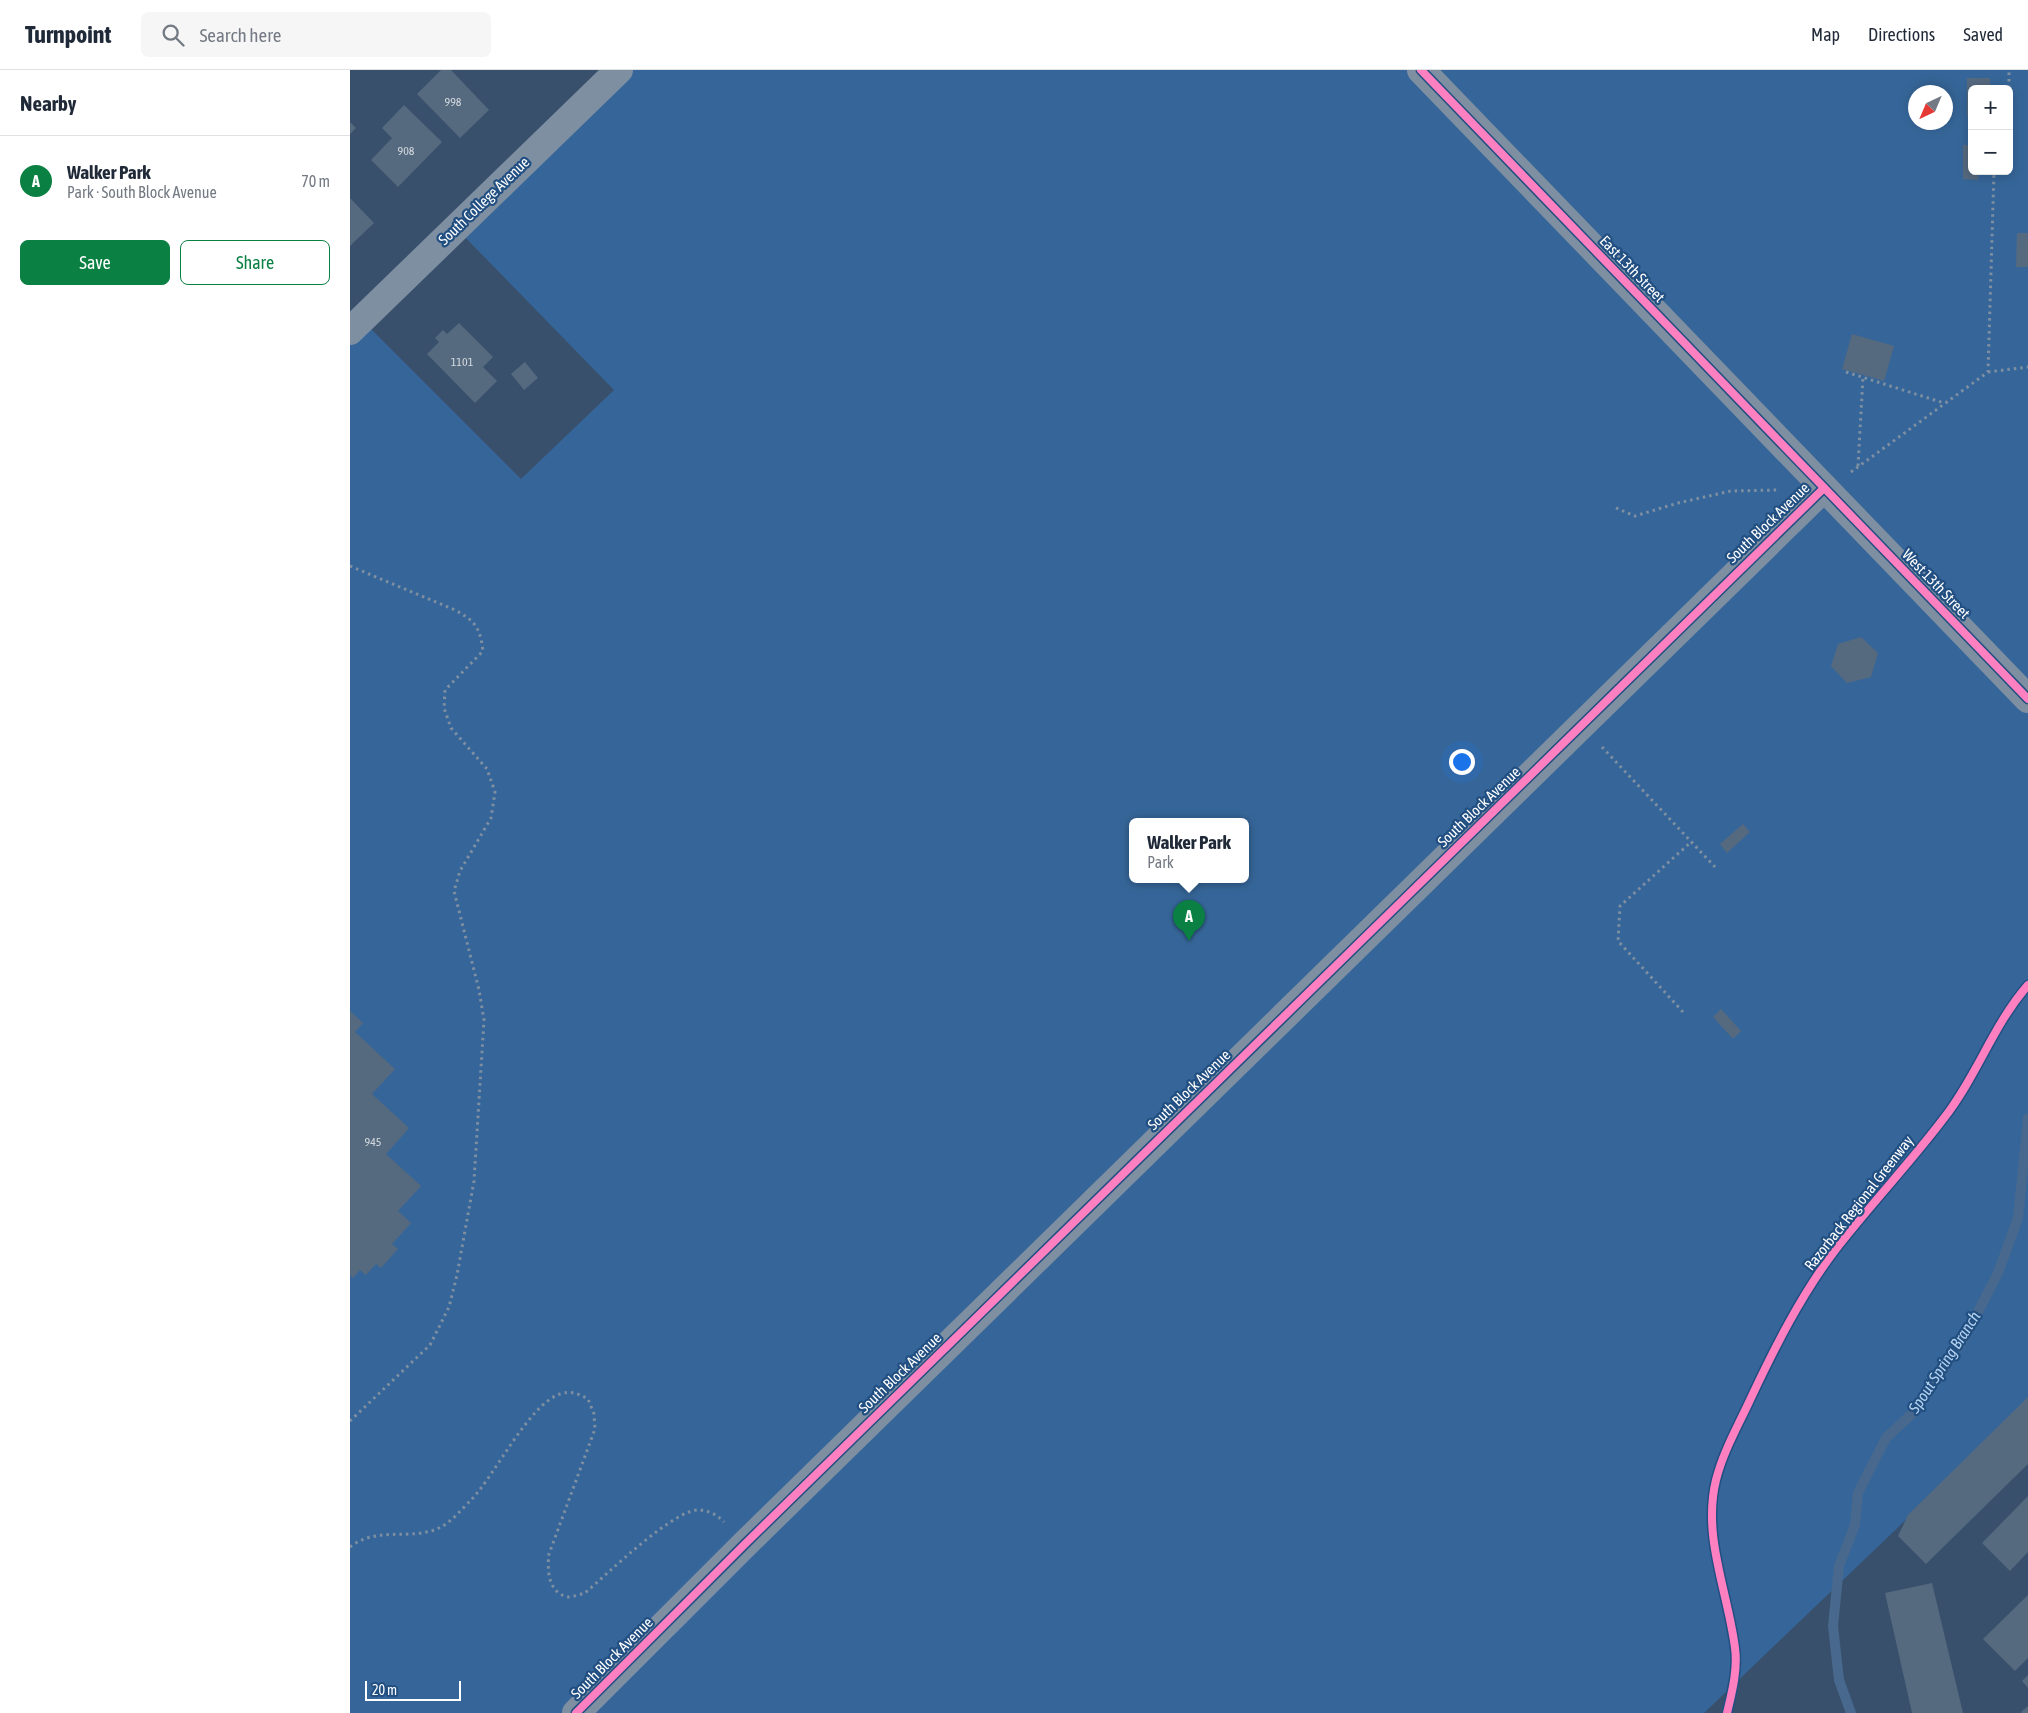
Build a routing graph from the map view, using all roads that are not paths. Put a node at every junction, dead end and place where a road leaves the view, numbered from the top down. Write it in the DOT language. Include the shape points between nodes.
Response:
graph roads {
  1 [pos="619,70"];
  2 [pos="1421,70"];
  3 [pos="352,324"];
  4 [pos="1826,491"];
  5 [pos="2028,699"];
  6 [pos="576,1713"];
  1 -- 3 [label="street, South College Avenue"];
  2 -- 4 [label="street, East 13th Street"];
  4 -- 5 [label="street, West 13th Street"];
  4 -- 6 [label="street, South Block Avenue" via="1581,725"];
}
